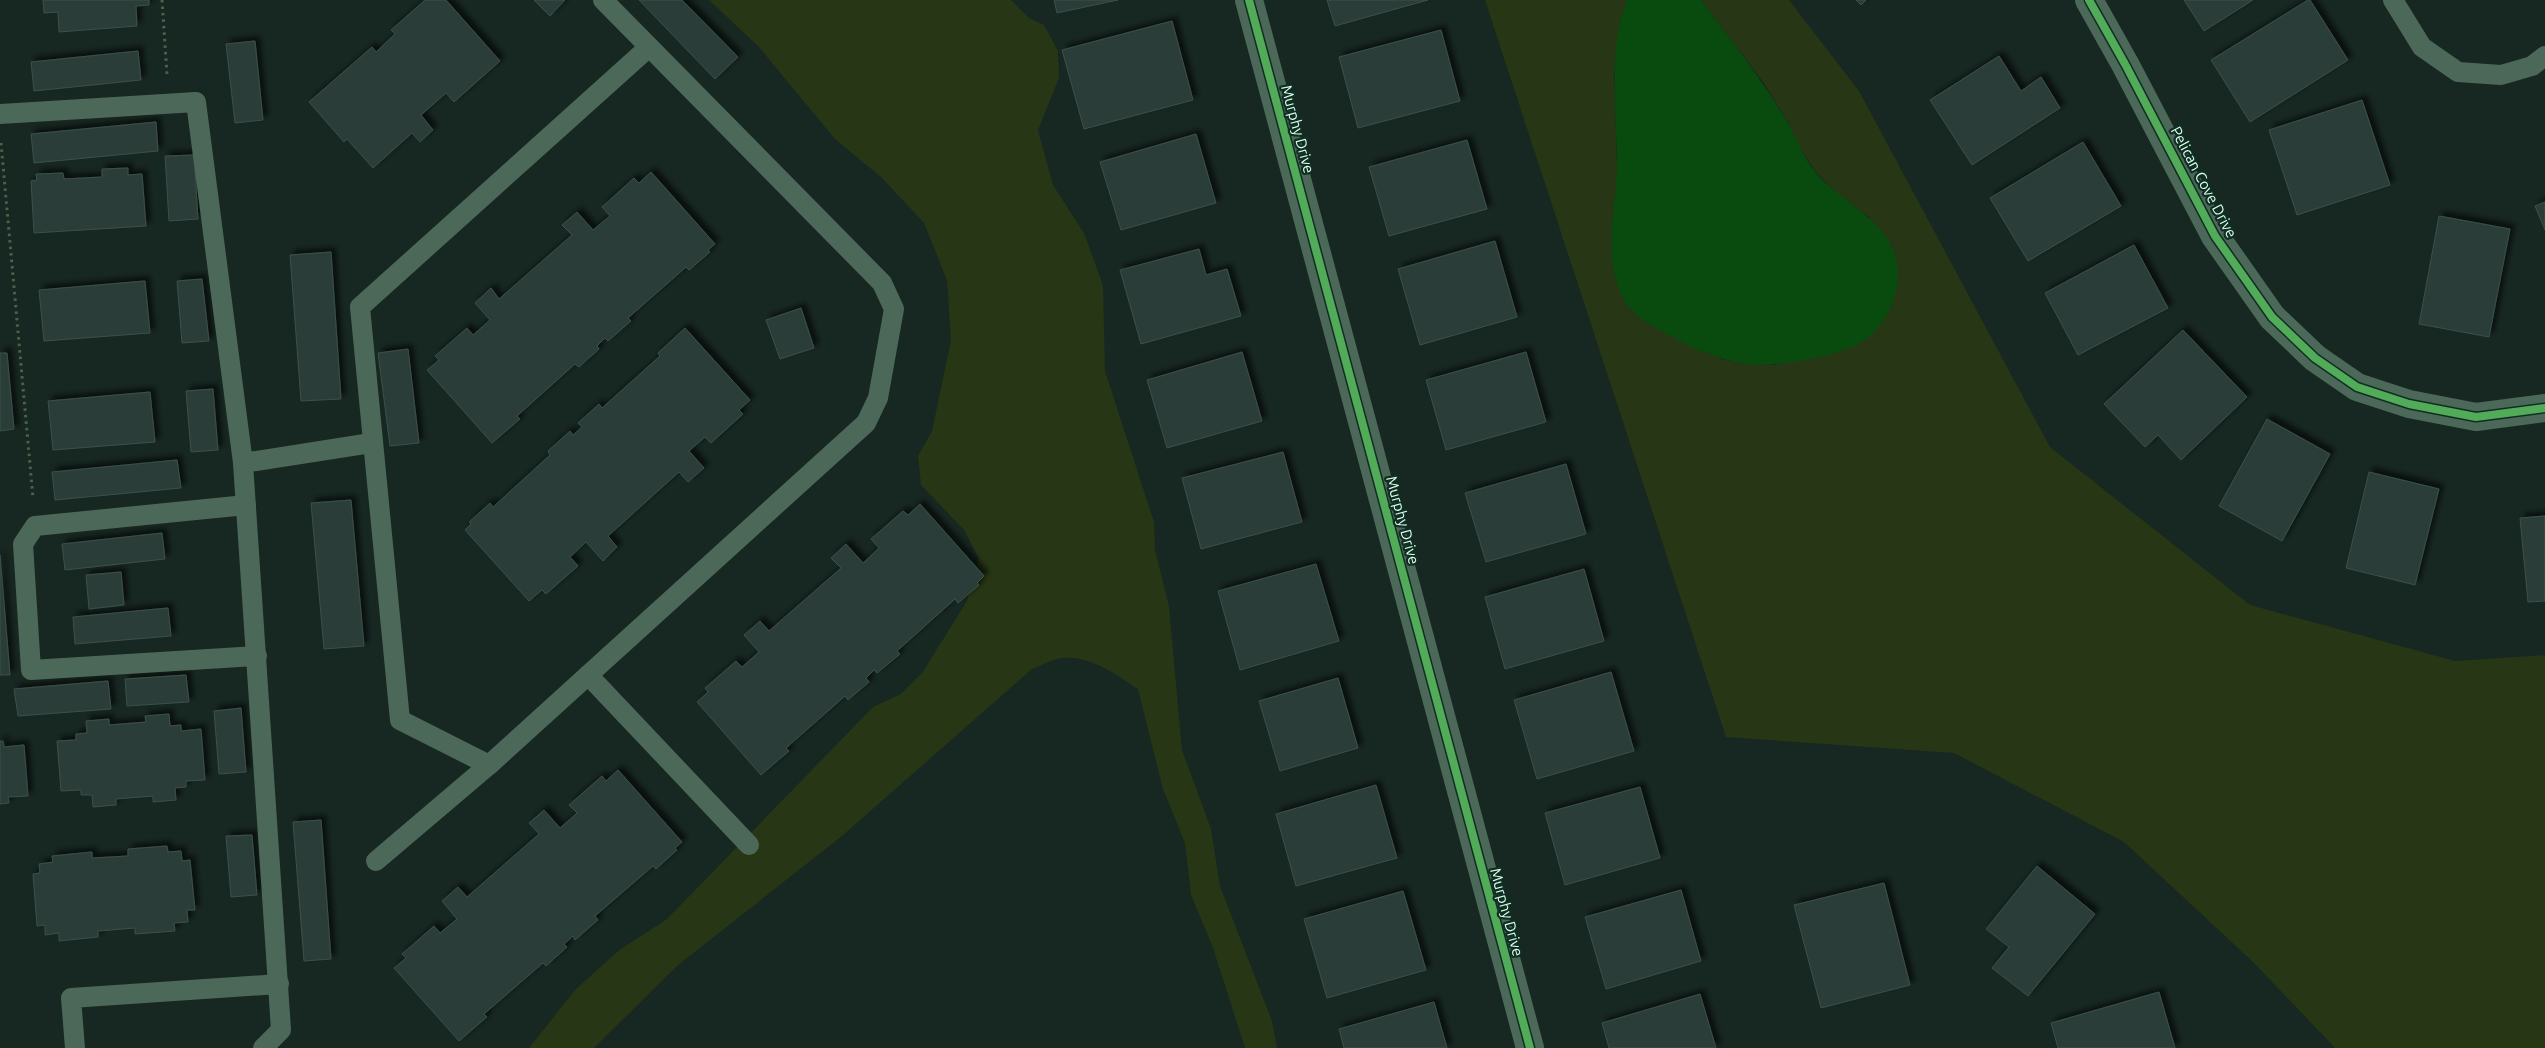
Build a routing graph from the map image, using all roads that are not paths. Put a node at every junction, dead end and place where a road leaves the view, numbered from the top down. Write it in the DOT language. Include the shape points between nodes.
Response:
graph roads {
  1 [pos="603,0"];
  2 [pos="1249,0"];
  3 [pos="2089,0"];
  4 [pos="2393,0"];
  5 [pos="648,48"];
  6 [pos="2545,56"];
  7 [pos="0,114"];
  8 [pos="2545,408"];
  9 [pos="371,442"];
  10 [pos="242,463"];
  11 [pos="246,504"];
  12 [pos="257,656"];
  13 [pos="588,675"];
  14 [pos="489,765"];
  15 [pos="750,845"];
  16 [pos="376,862"];
  17 [pos="279,984"];
  18 [pos="75,1048"];
  19 [pos="263,1048"];
  20 [pos="1530,1048"];
  1 -- 5 [label="lane"];
  2 -- 20 [label="street, Murphy Drive"];
  3 -- 8 [label="street, Pelican Cove Drive" via="2215,236 2272,317 2315,358 2357,388 2409,404 2476,417"];
  4 -- 6 [label="lane" via="2422,47 2458,72 2501,75 2532,66"];
  5 -- 9 [label="lane" via="360,307"];
  5 -- 13 [label="lane" via="882,283 894,309 878,398 866,423"];
  7 -- 10 [label="lane" via="196,102"];
  9 -- 10 [label="lane"];
  9 -- 14 [label="lane" via="400,720"];
  10 -- 11 [label="lane"];
  11 -- 12 [label="lane"];
  11 -- 12 [label="lane" via="35,526 23,544 31,670"];
  12 -- 17 [label="lane"];
  13 -- 14 [label="lane"];
  13 -- 15 [label="lane"];
  14 -- 16 [label="lane"];
  17 -- 18 [label="lane" via="71,998"];
  17 -- 19 [label="lane" via="281,1030"];
}
